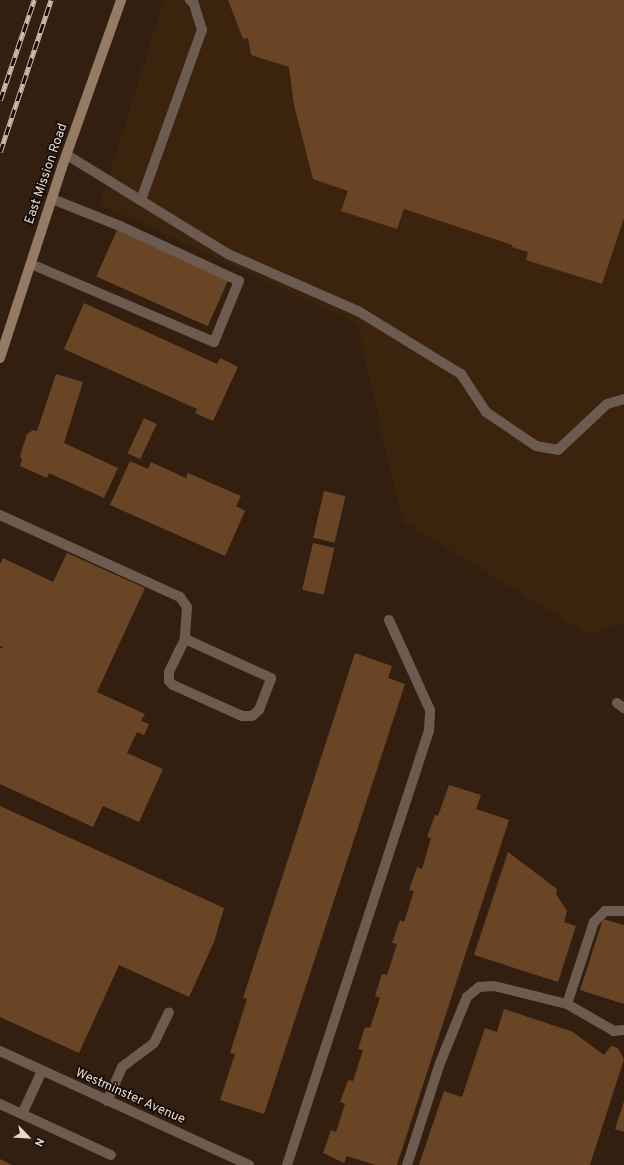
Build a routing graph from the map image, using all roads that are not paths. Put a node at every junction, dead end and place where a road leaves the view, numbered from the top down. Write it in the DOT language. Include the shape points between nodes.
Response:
graph roads {
  1 [pos="121,0"];
  2 [pos="190,0"];
  3 [pos="67,155"];
  4 [pos="52,199"];
  5 [pos="141,200"];
  6 [pos="30,264"];
  7 [pos="0,358"];
  8 [pos="624,399"];
  9 [pos="0,515"];
  10 [pos="389,620"];
  11 [pos="185,639"];
  12 [pos="624,911"];
  13 [pos="567,1004"];
  14 [pos="169,1012"];
  15 [pos="624,1030"];
  16 [pos="0,1051"];
  17 [pos="42,1071"];
  18 [pos="107,1101"];
  19 [pos="0,1104"];
  20 [pos="22,1114"];
  21 [pos="111,1155"];
  22 [pos="249,1165"];
  23 [pos="287,1165"];
  24 [pos="407,1165"];
  1 -- 3 [label="main road, East Mission Road"];
  2 -- 5 [label="street" via="194,4 202,30"];
  3 -- 4 [label="main road, East Mission Road"];
  3 -- 5 [label="street"];
  4 -- 6 [label="main road, East Mission Road"];
  4 -- 6 [label="street" via="120,226 239,281 214,342"];
  5 -- 8 [label="street" via="228,254 358,311 461,374 486,412 536,446 558,450 607,404"];
  6 -- 7 [label="main road, East Mission Road"];
  9 -- 11 [label="street" via="180,597 187,607"];
  10 -- 23 [label="street" via="430,710 429,731"];
  11 -- 11 [label="street" via="169,672 169,681 173,686 242,716 252,716 259,710 271,678"];
  12 -- 13 [label="street" via="605,911 594,922"];
  13 -- 15 [label="street" via="614,1031"];
  13 -- 24 [label="street" via="494,986 479,987 466,997 440,1063"];
  14 -- 18 [label="street" via="154,1043 122,1067"];
  16 -- 17 [label="street, Westminster Avenue"];
  17 -- 18 [label="street, Westminster Avenue"];
  17 -- 20 [label="street"];
  18 -- 22 [label="street, Westminster Avenue"];
  19 -- 20 [label="street"];
  20 -- 21 [label="street"];
}
